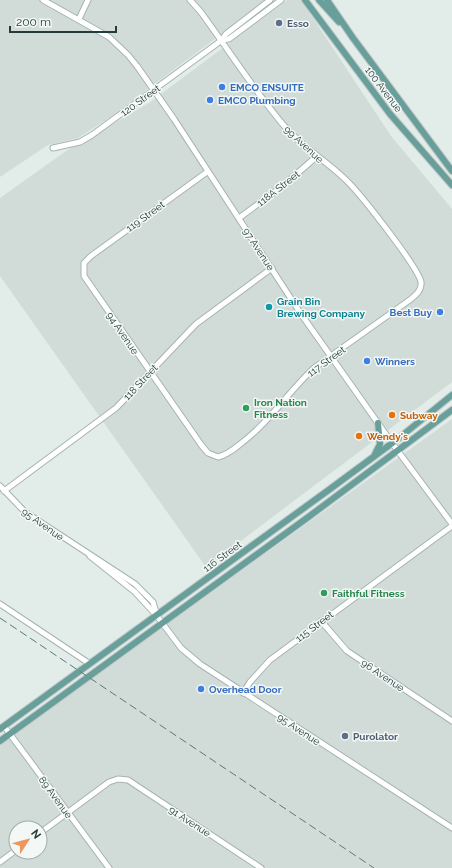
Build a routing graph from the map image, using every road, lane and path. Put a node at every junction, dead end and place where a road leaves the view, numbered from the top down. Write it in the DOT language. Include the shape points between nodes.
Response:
graph roads {
  1 [pos="43,0"];
  2 [pos="88,0"];
  3 [pos="190,0"];
  4 [pos="270,0"];
  5 [pos="281,0"];
  6 [pos="305,0"];
  7 [pos="319,0"];
  8 [pos="328,0"];
  9 [pos="79,19"];
  10 [pos="353,38"];
  11 [pos="222,40"];
  12 [pos="154,90"];
  13 [pos="53,148"];
  14 [pos="316,157"];
  15 [pos="452,171"];
  16 [pos="207,172"];
  17 [pos="452,185"];
  18 [pos="239,218"];
  19 [pos="84,263"];
  20 [pos="272,268"];
  21 [pos="421,283"];
  22 [pos="331,356"];
  23 [pos="150,373"];
  24 [pos="452,395"];
  25 [pos="452,410"];
  26 [pos="378,423"];
  27 [pos="392,443"];
  28 [pos="398,451"];
  29 [pos="215,457"];
  30 [pos="373,457"];
  31 [pos="0,486"];
  32 [pos="4,491"];
  33 [pos="452,525"];
  34 [pos="0,604"];
  35 [pos="157,616"];
  36 [pos="321,621"];
  37 [pos="162,622"];
  38 [pos="90,664"];
  39 [pos="243,693"];
  40 [pos="452,721"];
  41 [pos="2,727"];
  42 [pos="10,734"];
  43 [pos="0,741"];
  44 [pos="68,813"];
  45 [pos="48,827"];
  46 [pos="452,828"];
  47 [pos="109,868"];
  48 [pos="261,868"];
  1 -- 9 [label="street, 97 Avenue"];
  2 -- 9 [label="street"];
  3 -- 11 [label="street, 99 Avenue"];
  4 -- 11 [label="street, 120 Street" via="226,34"];
  5 -- 11 [label="street, 120 Street" via="229,39"];
  6 -- 17 [label="main road, 100 Avenue" via="390,114"];
  7 -- 10 [label="main road"];
  8 -- 10 [label="main road, 100 Avenue"];
  9 -- 12 [label="street, 97 Avenue" via="118,45"];
  10 -- 15 [label="main road, 100 Avenue"];
  11 -- 12 [label="street, 120 Street"];
  11 -- 14 [label="street, 99 Avenue" via="287,129"];
  12 -- 13 [label="street, 120 Street" via="80,142"];
  12 -- 16 [label="street, 97 Avenue"];
  14 -- 18 [label="street, 118A Street" via="284,185"];
  14 -- 21 [label="street, 99 Avenue" via="347,181 365,201 413,267"];
  16 -- 18 [label="street, 97 Avenue"];
  16 -- 19 [label="street, 119 Street"];
  18 -- 20 [label="street, 97 Avenue"];
  19 -- 23 [label="street, 94 Avenue" via="84,276"];
  20 -- 22 [label="street, 97 Avenue"];
  20 -- 23 [label="street, 118 Street" via="196,324"];
  21 -- 22 [label="street, 117 Street" via="420,290 411,299"];
  22 -- 26 [label="street, 97 Avenue"];
  22 -- 29 [label="street, 117 Street" via="302,378 262,427 230,452"];
  23 -- 29 [label="street, 94 Avenue" via="208,454"];
  23 -- 32 [label="street, 118 Street" via="116,408"];
  24 -- 27 [label="main road, 116 Street"];
  25 -- 28 [label="main road, 116 Street"];
  26 -- 27 [label="street, 97 Avenue"];
  26 -- 30 [label="main road" via="380,444"];
  27 -- 28 [label="street, 97 Avenue"];
  27 -- 30 [label="main road, 116 Street"];
  28 -- 33 [label="street, 97 Avenue"];
  28 -- 37 [label="main road, 116 Street"];
  30 -- 35 [label="main road, 116 Street"];
  31 -- 32 [label="street, 95 Avenue"];
  32 -- 35 [label="street, 95 Avenue" via="25,512 90,556 135,592"];
  33 -- 36 [label="street, 115 Street"];
  34 -- 38 [label="street"];
  35 -- 37 [label="street, 95 Avenue"];
  35 -- 38 [label="main road, 116 Street"];
  36 -- 39 [label="street, 115 Street" via="270,660"];
  36 -- 40 [label="street, 96 Avenue" via="347,651"];
  37 -- 39 [label="street, 95 Avenue" via="181,648"];
  37 -- 42 [label="main road, 116 Street"];
  38 -- 41 [label="main road, 116 Street"];
  39 -- 46 [label="street, 95 Avenue"];
  41 -- 42 [label="street, 89 Avenue"];
  42 -- 43 [label="main road, 116 Street"];
  42 -- 44 [label="street, 89 Avenue"];
  44 -- 45 [label="street"];
  44 -- 47 [label="street, 89 Avenue"];
  44 -- 48 [label="street, 91 Avenue" via="110,782 128,780"];
}
